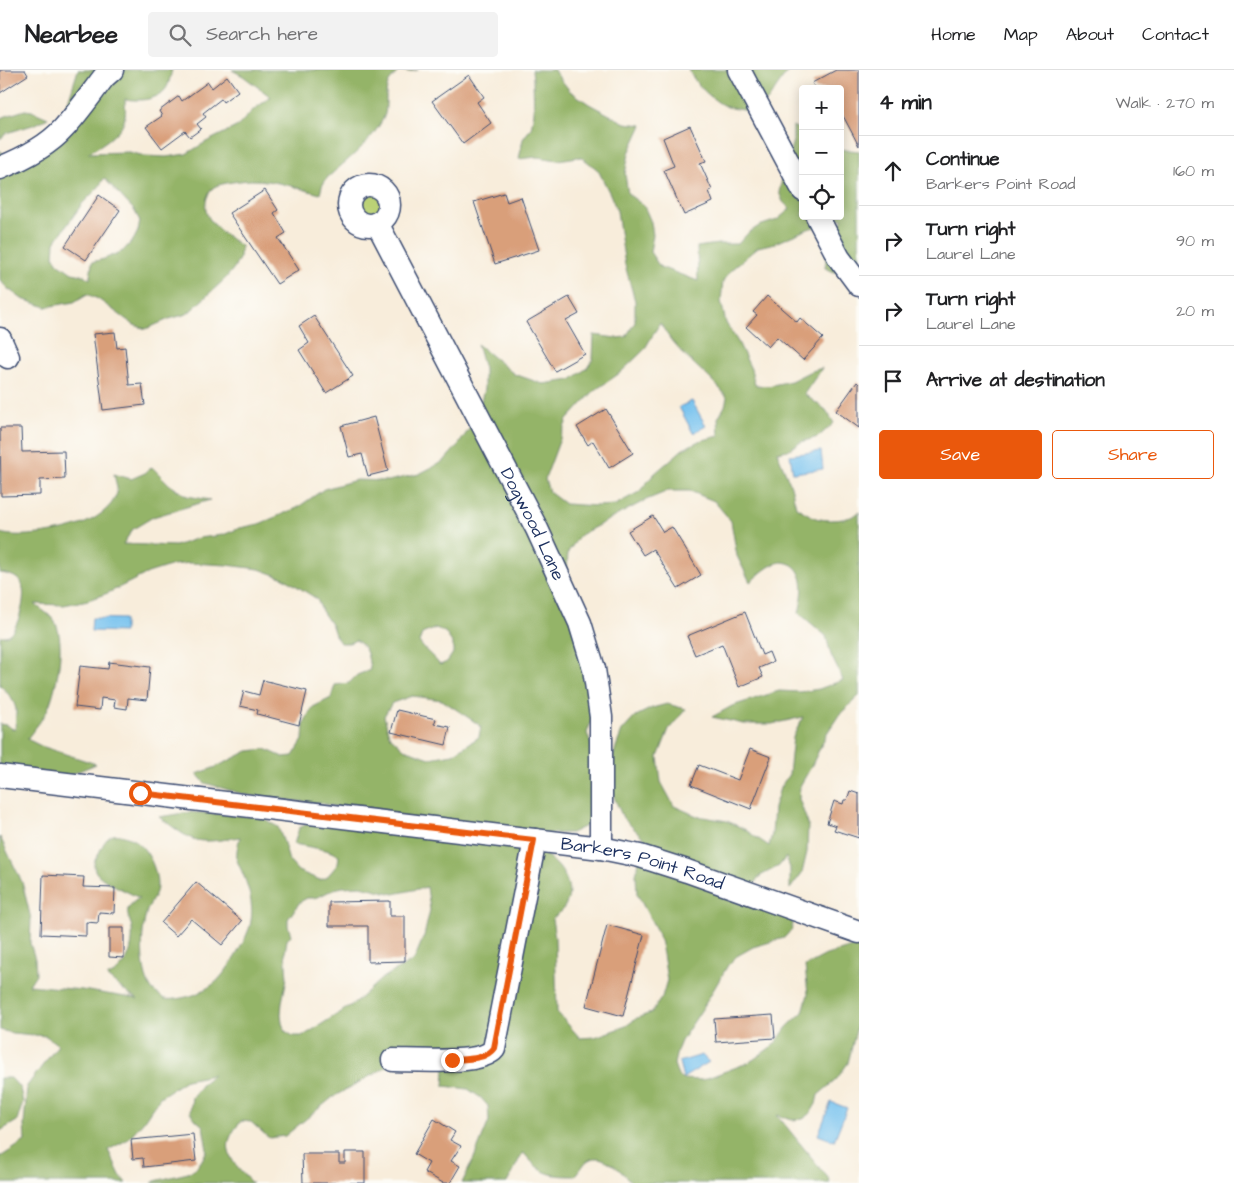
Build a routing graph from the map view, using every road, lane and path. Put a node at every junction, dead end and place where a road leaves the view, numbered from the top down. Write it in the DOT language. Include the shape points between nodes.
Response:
graph roads {
  1 [pos="112,70"];
  2 [pos="739,70"];
  3 [pos="0,168"];
  4 [pos="799,182"];
  5 [pos="819,220"];
  6 [pos="377,224"];
  7 [pos="859,285"];
  8 [pos="0,776"];
  9 [pos="534,840"];
  10 [pos="601,848"];
  11 [pos="859,932"];
  12 [pos="393,1060"];
  1 -- 3 [label="street" via="49,142"];
  2 -- 4 [label="street"];
  5 -- 7 [label="street" via="839,258"];
  6 -- 10 [label="street, Dogwood Lane" via="537,529 580,623 594,669 601,717"];
  8 -- 9 [label="street, Barkers Point Road"];
  9 -- 10 [label="street, Barkers Point Road"];
  9 -- 12 [label="street" via="494,1048 488,1054 472,1058"];
  10 -- 11 [label="street, Barkers Point Road" via="687,871"];
}
